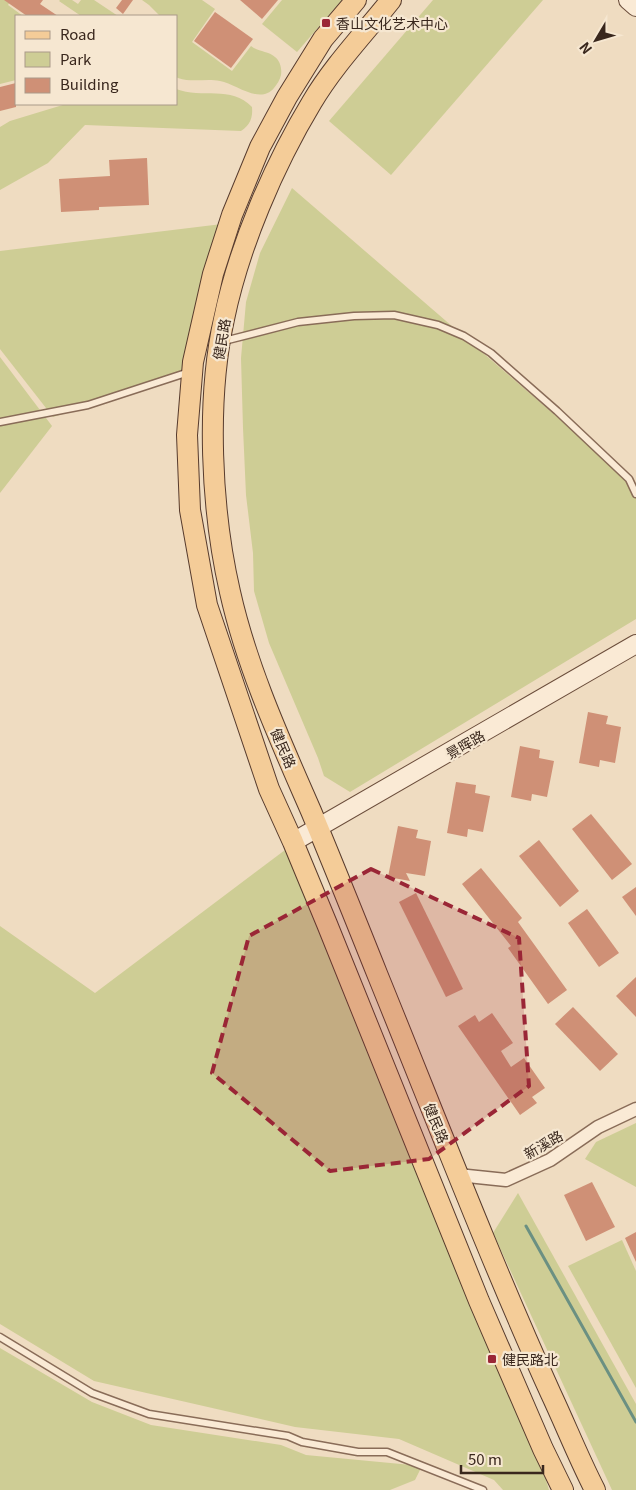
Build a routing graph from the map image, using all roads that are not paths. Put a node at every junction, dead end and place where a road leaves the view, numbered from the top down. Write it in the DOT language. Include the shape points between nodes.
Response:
graph roads {
  1 [pos="356,0"];
  2 [pos="391,0"];
  3 [pos="628,0"];
  4 [pos="636,7"];
  5 [pos="220,343"];
  6 [pos="192,371"];
  7 [pos="0,422"];
  8 [pos="636,494"];
  9 [pos="636,644"];
  10 [pos="318,828"];
  11 [pos="293,842"];
  12 [pos="636,1109"];
  13 [pos="458,1175"];
  14 [pos="0,1337"];
  15 [pos="543,1449"];
  16 [pos="595,1488"];
  17 [pos="483,1490"];
  18 [pos="555,1490"];
  19 [pos="563,1490"];
  1 -- 6 [label="main road, 健民路" via="323,39 286,97 260,147 234,208 213,274"];
  2 -- 5 [label="main road, 健民路" via="331,73 272,178 240,262"];
  3 -- 4 [label="street"];
  5 -- 8 [label="lane" via="298,322 354,316 394,315 438,325 464,336 491,354 629,480"];
  5 -- 10 [label="main road, 健民路" via="214,400 216,498 230,593 274,727"];
  6 -- 7 [label="lane" via="88,405"];
  6 -- 11 [label="main road, 健民路" via="187,435 190,510 207,605 269,789"];
  9 -- 10 [label="street, 景晖路"];
  10 -- 11 [label="street, 景晖路"];
  10 -- 13 [label="main road, 健民路"];
  11 -- 15 [label="main road, 健民路" via="479,1301"];
  12 -- 13 [label="street, 新溪路" via="598,1127 550,1160 506,1180"];
  13 -- 16 [label="main road, 健民路" via="504,1287"];
  14 -- 17 [label="lane" via="92,1393 149,1414 288,1436 302,1442 358,1452 387,1452"];
  15 -- 18 [label="street"];
  15 -- 19 [label="main road, 健民路"];
}
